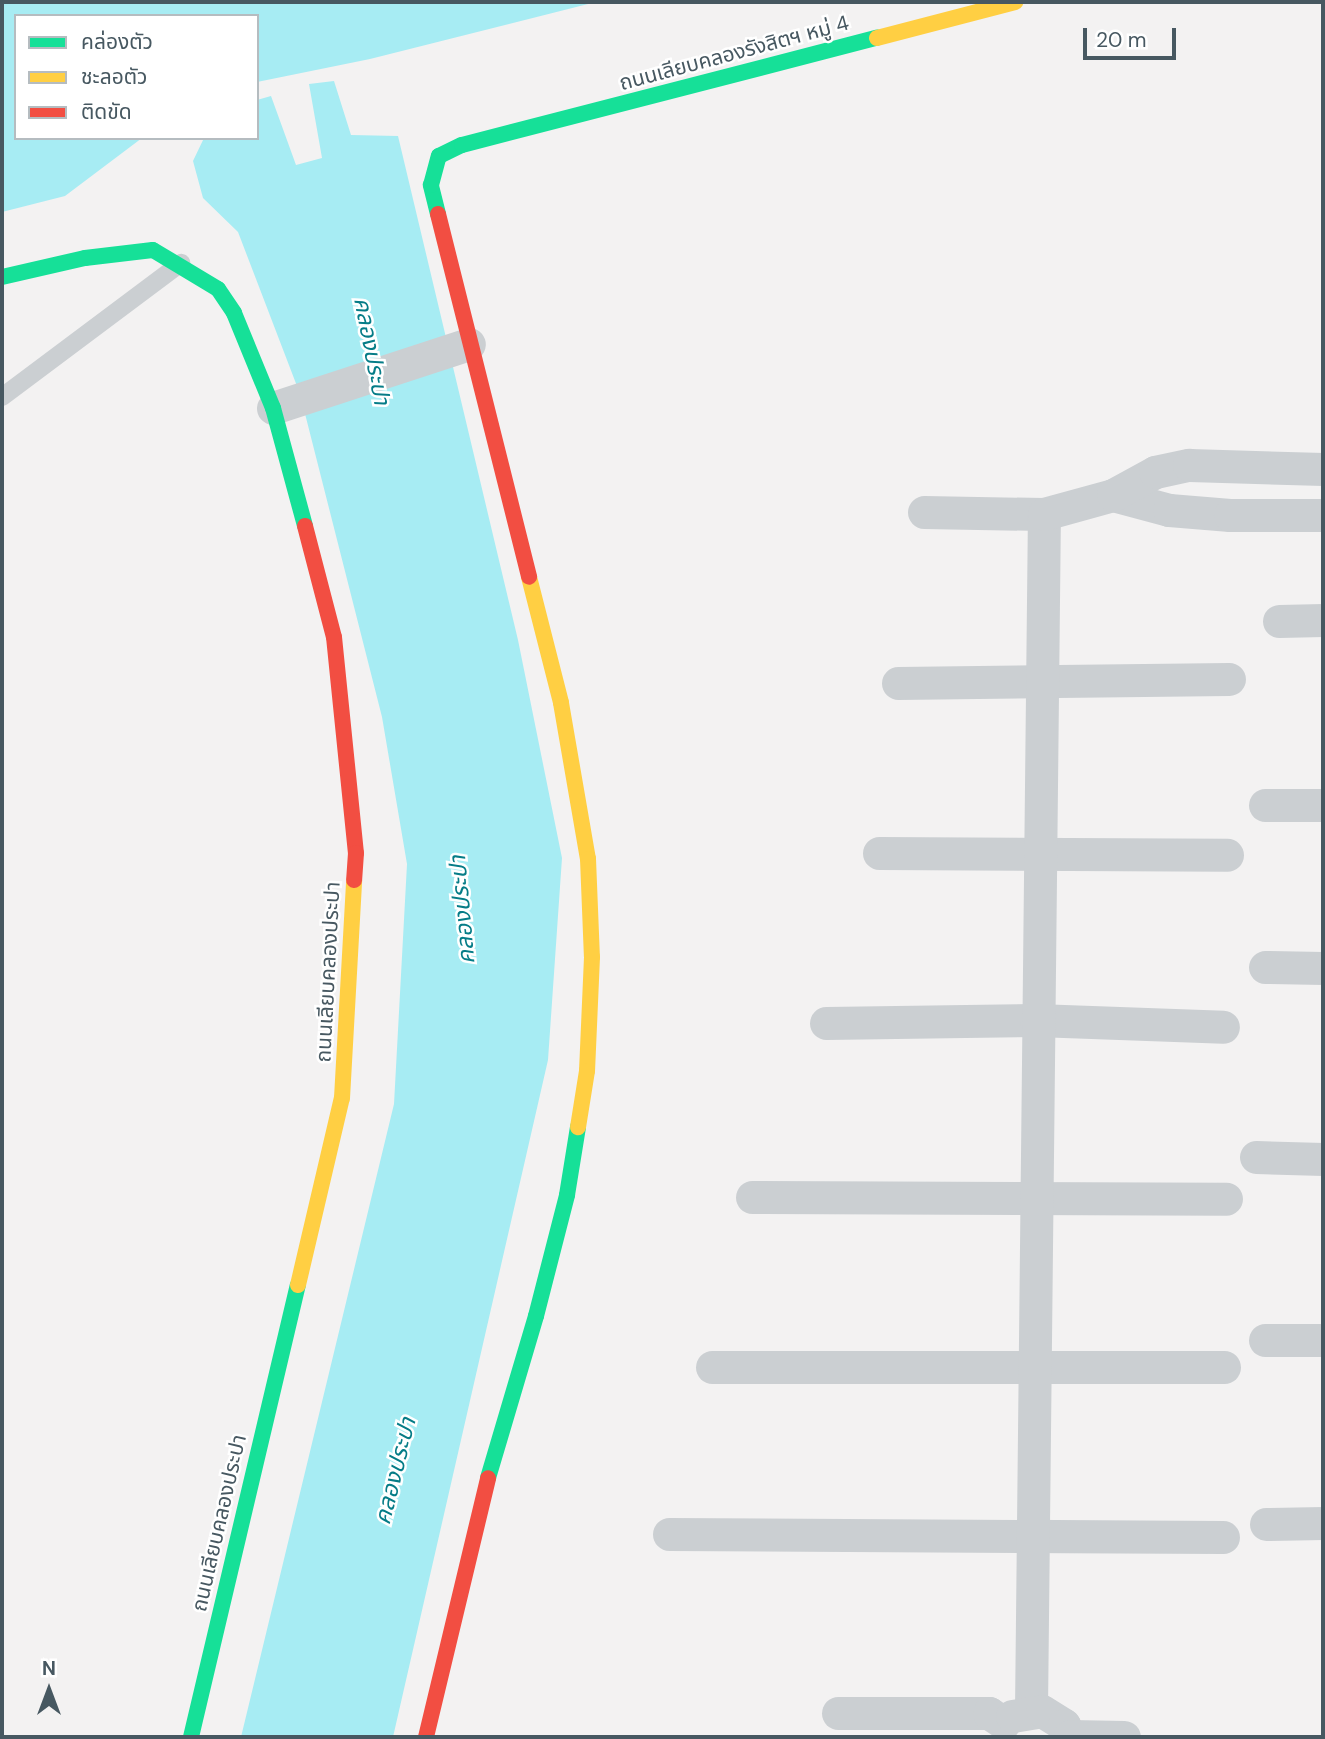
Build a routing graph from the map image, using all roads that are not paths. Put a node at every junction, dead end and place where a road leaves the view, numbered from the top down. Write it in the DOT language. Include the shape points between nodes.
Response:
graph roads {
  1 [pos="1015,2"];
  2 [pos="181,263"];
  3 [pos="2,277"];
  4 [pos="461,347"];
  5 [pos="2,397"];
  6 [pos="283,405"];
  7 [pos="1323,468"];
  8 [pos="1113,495"];
  9 [pos="924,512"];
  10 [pos="1044,514"];
  11 [pos="1323,515"];
  12 [pos="1279,621"];
  13 [pos="1323,621"];
  14 [pos="1229,678"];
  15 [pos="1040,682"];
  16 [pos="898,683"];
  17 [pos="1265,805"];
  18 [pos="1323,805"];
  19 [pos="879,853"];
  20 [pos="1038,853"];
  21 [pos="1227,855"];
  22 [pos="1265,967"];
  23 [pos="1323,968"];
  24 [pos="1036,1020"];
  25 [pos="826,1023"];
  26 [pos="1223,1027"];
  27 [pos="1256,1157"];
  28 [pos="1323,1159"];
  29 [pos="752,1197"];
  30 [pos="1035,1197"];
  31 [pos="1226,1199"];
  32 [pos="1265,1340"];
  33 [pos="1323,1340"];
  34 [pos="1034,1364"];
  35 [pos="712,1367"];
  36 [pos="1224,1367"];
  37 [pos="1323,1522"];
  38 [pos="1266,1524"];
  39 [pos="1033,1533"];
  40 [pos="669,1534"];
  41 [pos="1223,1537"];
  42 [pos="838,1713"];
  43 [pos="1010,1723"];
  44 [pos="191,1737"];
  45 [pos="426,1737"];
  46 [pos="1070,1737"];
  47 [pos="1124,1737"];
  1 -- 4 [label="street, ถนนเลียบคลองรังสิตฯ หมู่ 4" via="462,145 439,156 432,185"];
  2 -- 3 [label="street, ถนนเลียบคลองประปา" via="153,250 85,258"];
  2 -- 5 [label="lane"];
  2 -- 6 [label="street, ถนนเลียบคลองประปา" via="223,297"];
  4 -- 6 [label="street"];
  4 -- 45 [label="street" via="561,703 587,859 592,957 587,1071 567,1195 536,1316 502,1419"];
  6 -- 44 [label="street, ถนนเลียบคลองประปา" via="334,637 355,840 342,1098"];
  7 -- 8 [label="street" via="1189,465 1156,472"];
  8 -- 10 [label="street"];
  8 -- 11 [label="street" via="1194,512"];
  9 -- 10 [label="street"];
  10 -- 15 [label="street"];
  12 -- 13 [label="street"];
  14 -- 15 [label="street"];
  15 -- 16 [label="street"];
  15 -- 20 [label="street"];
  17 -- 18 [label="street"];
  19 -- 20 [label="street"];
  20 -- 21 [label="street"];
  20 -- 24 [label="street"];
  22 -- 23 [label="street"];
  24 -- 25 [label="street"];
  24 -- 26 [label="street"];
  24 -- 30 [label="street"];
  27 -- 28 [label="street"];
  29 -- 30 [label="street"];
  30 -- 31 [label="street"];
  30 -- 34 [label="street"];
  32 -- 33 [label="street"];
  34 -- 35 [label="street"];
  34 -- 36 [label="street"];
  34 -- 39 [label="street"];
  37 -- 38 [label="street"];
  39 -- 40 [label="street"];
  39 -- 41 [label="street"];
  39 -- 43 [label="street"];
  42 -- 43 [label="street" via="989,1713"];
  43 -- 46 [label="street" via="1054,1716"];
  46 -- 47 [label="street"];
}
